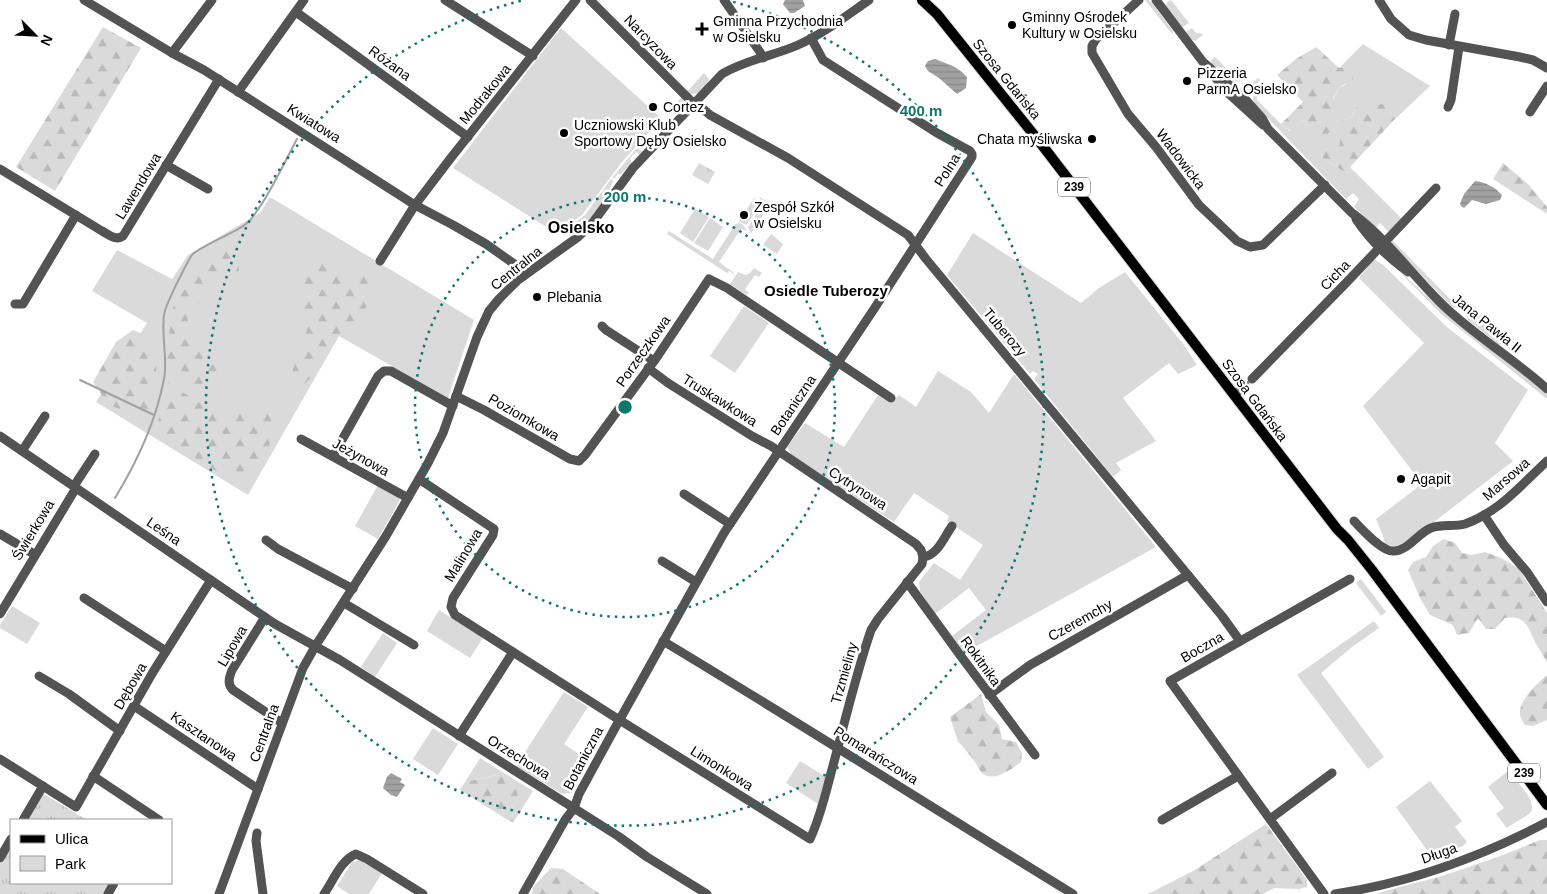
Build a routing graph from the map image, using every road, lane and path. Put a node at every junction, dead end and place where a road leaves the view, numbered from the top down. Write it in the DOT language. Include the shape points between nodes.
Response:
graph roads {
  1 [pos="84,0"];
  2 [pos="212,0"];
  3 [pos="304,0"];
  4 [pos="445,0"];
  5 [pos="576,0"];
  6 [pos="590,0"];
  7 [pos="724,0"];
  8 [pos="869,0"];
  9 [pos="922,0"];
  10 [pos="932,0"];
  11 [pos="1139,0"];
  12 [pos="1156,0"];
  13 [pos="1379,0"];
  14 [pos="296,12"];
  15 [pos="937,14"];
  16 [pos="1455,14"];
  17 [pos="811,38"];
  18 [pos="1450,45"];
  19 [pos="1459,47"];
  20 [pos="172,54"];
  21 [pos="533,56"];
  22 [pos="763,58"];
  23 [pos="1547,68"];
  24 [pos="219,79"];
  25 [pos="1547,86"];
  26 [pos="238,92"];
  27 [pos="694,103"];
  28 [pos="1448,107"];
  29 [pos="1530,112"];
  30 [pos="468,137"];
  31 [pos="166,165"];
  32 [pos="0,169"];
  33 [pos="1324,185"];
  34 [pos="208,188"];
  35 [pos="1436,188"];
  36 [pos="415,206"];
  37 [pos="76,215"];
  38 [pos="1383,244"];
  39 [pos="916,245"];
  40 [pos="380,260"];
  41 [pos="525,274"];
  42 [pos="15,304"];
  43 [pos="602,326"];
  44 [pos="838,363"];
  45 [pos="651,365"];
  46 [pos="1547,389"];
  47 [pos="1234,395"];
  48 [pos="456,396"];
  49 [pos="891,398"];
  50 [pos="453,406"];
  51 [pos="45,416"];
  52 [pos="0,436"];
  53 [pos="301,439"];
  54 [pos="22,451"];
  55 [pos="778,452"];
  56 [pos="95,454"];
  57 [pos="333,456"];
  58 [pos="579,461"];
  59 [pos="1547,461"];
  60 [pos="419,480"];
  61 [pos="75,487"];
  62 [pos="684,494"];
  63 [pos="408,498"];
  64 [pos="1484,515"];
  65 [pos="1354,521"];
  66 [pos="730,524"];
  67 [pos="952,526"];
  68 [pos="0,534"];
  69 [pos="266,540"];
  70 [pos="922,553"];
  71 [pos="34,554"];
  72 [pos="662,561"];
  73 [pos="1188,575"];
  74 [pos="1350,579"];
  75 [pos="211,580"];
  76 [pos="696,582"];
  77 [pos="907,582"];
  78 [pos="352,590"];
  79 [pos="84,598"];
  80 [pos="1547,602"];
  81 [pos="344,603"];
  82 [pos="0,614"];
  83 [pos="265,617"];
  84 [pos="663,641"];
  85 [pos="1240,641"];
  86 [pos="414,645"];
  87 [pos="315,647"];
  88 [pos="166,651"];
  89 [pos="513,652"];
  90 [pos="39,676"];
  91 [pos="989,695"];
  92 [pos="134,706"];
  93 [pos="620,720"];
  94 [pos="282,723"];
  95 [pos="120,731"];
  96 [pos="460,736"];
  97 [pos="839,748"];
  98 [pos="1035,755"];
  99 [pos="0,759"];
  100 [pos="1332,773"];
  101 [pos="93,776"];
  102 [pos="1238,776"];
  103 [pos="43,786"];
  104 [pos="258,789"];
  105 [pos="1547,806"];
  106 [pos="574,808"];
  107 [pos="1270,818"];
  108 [pos="24,819"];
  109 [pos="158,819"];
  110 [pos="1162,820"];
  111 [pos="1547,822"];
  112 [pos="257,833"];
  113 [pos="810,839"];
  114 [pos="10,842"];
  115 [pos="0,858"];
  116 [pos="219,894"];
  117 [pos="263,894"];
  118 [pos="324,894"];
  119 [pos="423,894"];
  120 [pos="523,894"];
  121 [pos="706,894"];
  122 [pos="1073,894"];
  123 [pos="1324,894"];
  124 [pos="1335,894"];
  1 -- 20 [label="street, Kwiatowa"];
  2 -- 20 [label="street"];
  3 -- 14 [label="street"];
  4 -- 21 [label="street"];
  5 -- 21 [label="street, Modrakowa"];
  6 -- 27 [label="street, Narcyzowa"];
  7 -- 22 [label="street"];
  8 -- 17 [label="street, Centralna"];
  9 -- 15 [label="main road, Szosa Gdańska / 239"];
  10 -- 15 [label="main road, Szosa Gdańska / 239"];
  11 -- 33 [label="street, Wadowicka" via="1096,40 1092,53 1128,114 1199,205 1238,241 1250,246 1263,245"];
  12 -- 33 [label="street, Jana Pawła II" via="1229,94"];
  13 -- 18 [label="street" via="1390,19 1408,35"];
  14 -- 26 [label="street"];
  14 -- 30 [label="street, Różana"];
  15 -- 47 [label="main road, Szosa Gdańska / 239"];
  16 -- 18 [label="street"];
  17 -- 22 [label="street, Centralna"];
  17 -- 39 [label="street, Polna" via="823,60 972,154"];
  18 -- 19 [label="street"];
  19 -- 23 [label="street" via="1520,56"];
  19 -- 28 [label="street"];
  20 -- 24 [label="street, Kwiatowa"];
  21 -- 30 [label="street, Modrakowa"];
  22 -- 27 [label="street, Centralna" via="726,71"];
  24 -- 26 [label="street, Kwiatowa"];
  24 -- 31 [label="street, Lawendowa"];
  25 -- 29 [label="street"];
  26 -- 36 [label="street, Kwiatowa"];
  27 -- 39 [label="street, Tuberozy" via="710,116 788,158 884,219 910,236"];
  27 -- 41 [label="street, Centralna" via="633,168 591,225"];
  30 -- 36 [label="street, Modrakowa"];
  31 -- 34 [label="street"];
  31 -- 37 [label="street, Lawendowa" via="124,236 115,238"];
  32 -- 37 [label="street, Lawendowa"];
  33 -- 38 [label="street, Jana Pawła II" via="1361,226"];
  35 -- 38 [label="street, Cicha"];
  36 -- 40 [label="street, Modrakowa"];
  36 -- 41 [label="street, Kwiatowa" via="486,244"];
  37 -- 42 [label="street" via="23,304"];
  38 -- 46 [label="street, Jana Pawła II" via="1399,265 1456,317"];
  38 -- 47 [label="street, Cicha"];
  39 -- 44 [label="street, Botaniczna"];
  39 -- 73 [label="street, Tuberozy"];
  41 -- 48 [label="street, Centralna" via="486,316"];
  43 -- 45 [label="street, Truskawkowa"];
  44 -- 45 [label="street, Porzeczkowa" via="710,279"];
  44 -- 49 [label="street"];
  44 -- 55 [label="street, Botaniczna"];
  45 -- 55 [label="street, Truskawkowa" via="668,383"];
  45 -- 58 [label="street, Porzeczkowa"];
  47 -- 105 [label="main road, Szosa Gdańska / 239" via="1409,619"];
  48 -- 50 [label="street, Centralna"];
  48 -- 58 [label="street, Poziomkowa"];
  50 -- 57 [label="street" via="391,371 384,371 378,376"];
  50 -- 60 [label="street, Centralna"];
  51 -- 54 [label="street"];
  52 -- 54 [label="street, Leśna"];
  53 -- 57 [label="street, Jeżynowa"];
  54 -- 61 [label="street, Leśna"];
  55 -- 66 [label="street, Botaniczna"];
  55 -- 70 [label="street, Cytrynowa" via="916,544"];
  56 -- 61 [label="street, Świerkowa"];
  57 -- 63 [label="street, Jeżynowa"];
  59 -- 64 [label="street, Marsowa" via="1505,502"];
  60 -- 63 [label="street, Centralna"];
  60 -- 89 [label="street, Malinowa" via="494,529 453,598 451,607 458,617"];
  61 -- 71 [label="street, Świerkowa"];
  61 -- 75 [label="street, Leśna"];
  62 -- 66 [label="street"];
  63 -- 78 [label="street, Centralna"];
  64 -- 65 [label="street, Marsowa" via="1457,526 1432,528 1394,552 1380,546"];
  64 -- 80 [label="street"];
  66 -- 76 [label="street, Botaniczna"];
  67 -- 70 [label="street, Trzmieliny" via="934,552 928,556"];
  68 -- 71 [label="street"];
  69 -- 78 [label="street"];
  70 -- 77 [label="street, Trzmieliny" via="922,564"];
  71 -- 82 [label="street, Świerkowa"];
  72 -- 76 [label="street"];
  73 -- 85 [label="street, Tuberozy"];
  73 -- 91 [label="street, Czeremchy" via="1030,664"];
  74 -- 85 [label="street, Boczna"];
  75 -- 83 [label="street, Leśna"];
  75 -- 88 [label="street, Dębowa"];
  76 -- 84 [label="street, Botaniczna"];
  77 -- 91 [label="street, Rokitnika"];
  77 -- 97 [label="street, Trzmieliny" via="871,630"];
  78 -- 81 [label="street, Centralna"];
  79 -- 88 [label="street"];
  81 -- 86 [label="street"];
  81 -- 87 [label="street, Centralna"];
  83 -- 87 [label="street, Leśna"];
  83 -- 94 [label="street, Lipowa" via="232,670 229,684"];
  84 -- 93 [label="street, Botaniczna"];
  84 -- 97 [label="street, Pomarańczowa"];
  85 -- 102 [label="street, Boczna" via="1170,681"];
  87 -- 94 [label="street, Centralna" via="303,668"];
  87 -- 96 [label="street, Orzechowa"];
  88 -- 92 [label="street, Dębowa"];
  89 -- 93 [label="street, Malinowa"];
  89 -- 96 [label="street"];
  90 -- 95 [label="street"];
  91 -- 98 [label="street, Rokitnika"];
  92 -- 95 [label="street, Dębowa"];
  92 -- 104 [label="street, Kasztanowa"];
  93 -- 106 [label="street, Botaniczna"];
  93 -- 113 [label="street, Limonkowa"];
  94 -- 104 [label="street, Centralna"];
  95 -- 101 [label="street, Dębowa"];
  96 -- 106 [label="street, Orzechowa"];
  97 -- 113 [label="street, Trzmieliny"];
  97 -- 122 [label="street, Pomarańczowa"];
  99 -- 103 [label="street"];
  100 -- 107 [label="street"];
  101 -- 103 [label="street, Dębowa" via="76,807"];
  101 -- 109 [label="street"];
  102 -- 107 [label="street, Boczna"];
  102 -- 110 [label="street"];
  103 -- 108 [label="street"];
  104 -- 116 [label="street, Centralna"];
  106 -- 120 [label="street, Botaniczna"];
  106 -- 121 [label="street, Orzechowa"];
  107 -- 123 [label="street, Boczna"];
  111 -- 124 [label="street, Długa" via="1512,840 1430,871 1389,884"];
  112 -- 117 [label="street"];
  114 -- 115 [label="street"];
  118 -- 119 [label="street" via="344,863 356,854"];
}
